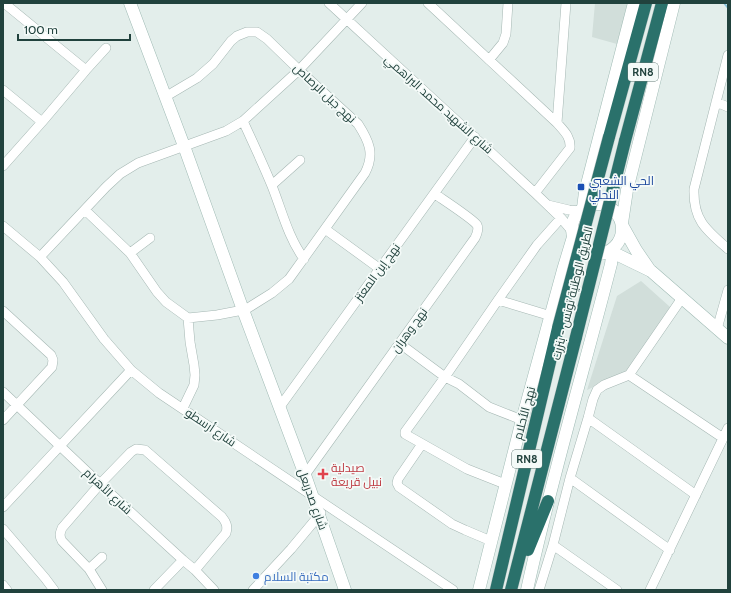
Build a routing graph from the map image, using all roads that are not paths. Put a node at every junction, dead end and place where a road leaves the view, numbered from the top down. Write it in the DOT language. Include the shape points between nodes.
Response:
graph roads {
  1 [pos="4,3"];
  2 [pos="130,3"];
  3 [pos="138,3"];
  4 [pos="329,3"];
  5 [pos="362,3"];
  6 [pos="428,3"];
  7 [pos="508,3"];
  8 [pos="566,3"];
  9 [pos="634,3"];
  10 [pos="646,3"];
  11 [pos="662,3"];
  12 [pos="674,3"];
  13 [pos="347,20"];
  14 [pos="106,48"];
  15 [pos="728,55"];
  16 [pos="489,60"];
  17 [pos="86,70"];
  18 [pos="299,70"];
  19 [pos="3,90"];
  20 [pos="168,96"];
  21 [pos="716,102"];
  22 [pos="728,107"];
  23 [pos="244,121"];
  24 [pos="42,122"];
  25 [pos="556,123"];
  26 [pos="475,137"];
  27 [pos="187,145"];
  28 [pos="300,160"];
  29 [pos="3,166"];
  30 [pos="272,185"];
  31 [pos="535,193"];
  32 [pos="435,194"];
  33 [pos="548,205"];
  34 [pos="581,209"];
  35 [pos="85,210"];
  36 [pos="561,218"];
  37 [pos="622,224"];
  38 [pos="3,226"];
  39 [pos="325,229"];
  40 [pos="572,234"];
  41 [pos="150,238"];
  42 [pos="728,249"];
  43 [pos="612,250"];
  44 [pos="130,253"];
  45 [pos="40,258"];
  46 [pos="304,259"];
  47 [pos="380,268"];
  48 [pos="651,272"];
  49 [pos="728,290"];
  50 [pos="682,298"];
  51 [pos="498,300"];
  52 [pos="246,309"];
  53 [pos="3,311"];
  54 [pos="551,316"];
  55 [pos="188,318"];
  56 [pos="717,329"];
  57 [pos="728,338"];
  58 [pos="399,343"];
  59 [pos="131,370"];
  60 [pos="629,375"];
  61 [pos="445,377"];
  62 [pos="3,392"];
  63 [pos="17,405"];
  64 [pos="281,406"];
  65 [pos="183,408"];
  66 [pos="588,418"];
  67 [pos="3,420"];
  68 [pos="522,420"];
  69 [pos="728,428"];
  70 [pos="723,438"];
  71 [pos="422,444"];
  72 [pos="60,446"];
  73 [pos="306,473"];
  74 [pos="570,478"];
  75 [pos="100,484"];
  76 [pos="505,484"];
  77 [pos="696,495"];
  78 [pos="314,497"];
  79 [pos="548,501"];
  80 [pos="3,507"];
  81 [pos="320,514"];
  82 [pos="3,529"];
  83 [pos="491,541"];
  84 [pos="553,545"];
  85 [pos="670,550"];
  86 [pos="102,557"];
  87 [pos="183,560"];
  88 [pos="89,569"];
  89 [pos="195,570"];
  90 [pos="3,585"];
  91 [pos="7,590"];
  92 [pos="54,590"];
  93 [pos="102,590"];
  94 [pos="154,590"];
  95 [pos="214,590"];
  96 [pos="253,590"];
  97 [pos="345,590"];
  98 [pos="350,590"];
  99 [pos="452,590"];
  100 [pos="479,590"];
  101 [pos="496,590"];
  102 [pos="511,590"];
  103 [pos="516,590"];
  104 [pos="527,590"];
  105 [pos="539,590"];
  106 [pos="617,590"];
  107 [pos="650,590"];
  1 -- 17 [label="street"];
  2 -- 20 [label="street"];
  3 -- 20 [label="street"];
  4 -- 13 [label="street, شارع الشهيد محمد البراهمي"];
  5 -- 13 [label="street"];
  6 -- 16 [label="street"];
  7 -- 16 [label="street" via="503,43"];
  8 -- 25 [label="street"];
  9 -- 34 [label="street"];
  10 -- 101 [label="highway, الطريق الوطنية تونس - بنزرت / RN8, bridge" via="558,328"];
  11 -- 102 [label="highway, الطريق الوطنية تونس - بنزرت / RN8, bridge"];
  12 -- 37 [label="street" via="627,190"];
  13 -- 18 [label="street"];
  13 -- 26 [label="street, شارع الشهيد محمد البراهمي"];
  14 -- 17 [label="street"];
  15 -- 21 [label="street"];
  16 -- 25 [label="street"];
  17 -- 24 [label="street"];
  18 -- 20 [label="street, نهج جبل الرصاص" via="267,39 257,32 247,32 231,41 197,78"];
  18 -- 23 [label="street"];
  18 -- 39 [label="street, نهج جبل الرصاص" via="358,124 369,145 369,165 365,173"];
  19 -- 24 [label="street"];
  20 -- 27 [label="street, شارع صدربعل"];
  21 -- 22 [label="street"];
  21 -- 42 [label="street" via="694,189 694,200 701,223"];
  23 -- 27 [label="street" via="226,131"];
  23 -- 30 [label="street"];
  24 -- 29 [label="street"];
  25 -- 31 [label="street" via="569,137 570,148"];
  26 -- 31 [label="street, شارع الشهيد محمد البراهمي"];
  26 -- 32 [label="street, نهج إبن المعتز"];
  27 -- 35 [label="street" via="138,163 120,174"];
  27 -- 52 [label="street, شارع صدربعل"];
  28 -- 30 [label="street"];
  30 -- 46 [label="street" via="294,245"];
  31 -- 33 [label="street, شارع الشهيد محمد البراهمي"];
  32 -- 47 [label="street, نهج إبن المعتز"];
  32 -- 58 [label="street, نهج وهران" via="477,225 478,233"];
  33 -- 34 [label="street" via="569,210"];
  33 -- 36 [label="street, شارع الشهيد محمد البراهمي"];
  34 -- 37 [label="street" via="589,205 603,204 615,211"];
  34 -- 40 [label="street" via="572,224"];
  35 -- 44 [label="street"];
  35 -- 45 [label="street"];
  36 -- 40 [label="street, شارع الشهيد محمد البراهمي"];
  36 -- 51 [label="street" via="537,245"];
  37 -- 43 [label="street" via="619,241"];
  37 -- 48 [label="street"];
  38 -- 45 [label="street, شارع أرسطو"];
  39 -- 46 [label="street, نهج جبل الرصاص"];
  39 -- 47 [label="street"];
  40 -- 43 [label="street" via="576,243 586,252 599,254"];
  40 -- 54 [label="street, نهج الأحلام"];
  41 -- 44 [label="street"];
  43 -- 48 [label="street"];
  43 -- 79 [label="street" via="611,264"];
  44 -- 55 [label="street" via="157,292"];
  45 -- 59 [label="street, شارع أرسطو" via="63,282 104,339"];
  46 -- 52 [label="street, نهج جبل الرصاص" via="289,279"];
  47 -- 64 [label="street, نهج إبن المعتز"];
  48 -- 50 [label="street"];
  49 -- 56 [label="street"];
  50 -- 56 [label="street"];
  50 -- 60 [label="street"];
  51 -- 54 [label="street"];
  51 -- 61 [label="street"];
  52 -- 55 [label="street"];
  52 -- 64 [label="street, شارع صدربعل"];
  53 -- 63 [label="street" via="51,355 53,360 52,367"];
  54 -- 68 [label="street, نهج الأحلام"];
  55 -- 65 [label="street" via="195,376 194,386"];
  56 -- 57 [label="street"];
  58 -- 61 [label="street"];
  58 -- 73 [label="street, نهج وهران"];
  59 -- 65 [label="street, شارع أرسطو" via="159,393"];
  59 -- 72 [label="street"];
  60 -- 66 [label="street" via="597,390"];
  60 -- 70 [label="street"];
  61 -- 68 [label="street" via="459,384 489,407"];
  61 -- 71 [label="street" via="404,432"];
  62 -- 63 [label="street, شارع الأهرام"];
  63 -- 67 [label="street"];
  63 -- 72 [label="street, شارع الأهرام"];
  64 -- 73 [label="street, شارع صدربعل"];
  65 -- 78 [label="street, شارع أرسطو"];
  66 -- 74 [label="street"];
  66 -- 77 [label="street"];
  68 -- 76 [label="street, نهج الأحلام"];
  69 -- 70 [label="street"];
  70 -- 77 [label="street"];
  71 -- 76 [label="street" via="467,468"];
  71 -- 83 [label="street" via="398,479 399,488 452,524"];
  72 -- 75 [label="street, شارع الأهرام"];
  72 -- 80 [label="street"];
  73 -- 78 [label="street, شارع صدربعل"];
  74 -- 84 [label="street"];
  74 -- 85 [label="street"];
  75 -- 87 [label="street, شارع الأهرام"];
  75 -- 88 [label="street" via="60,533 62,541"];
  75 -- 89 [label="street" via="131,452 142,449 222,517 226,524 226,533"];
  76 -- 83 [label="street, نهج الأحلام"];
  77 -- 85 [label="street"];
  78 -- 81 [label="street, شارع صدربعل"];
  78 -- 99 [label="street, شارع أرسطو"];
  79 -- 103 [label="highway" via="528,549"];
  79 -- 104 [label="street"];
  81 -- 96 [label="street"];
  81 -- 97 [label="street, شارع صدربعل"];
  81 -- 98 [label="street, شارع صدربعل"];
  82 -- 92 [label="street"];
  83 -- 100 [label="street, نهج الأحلام"];
  84 -- 105 [label="street"];
  84 -- 106 [label="street"];
  85 -- 107 [label="street"];
  86 -- 88 [label="street"];
  87 -- 89 [label="street, شارع الأهرام"];
  87 -- 94 [label="street"];
  88 -- 93 [label="street"];
  89 -- 95 [label="street, شارع الأهرام"];
  90 -- 91 [label="street"];
}
